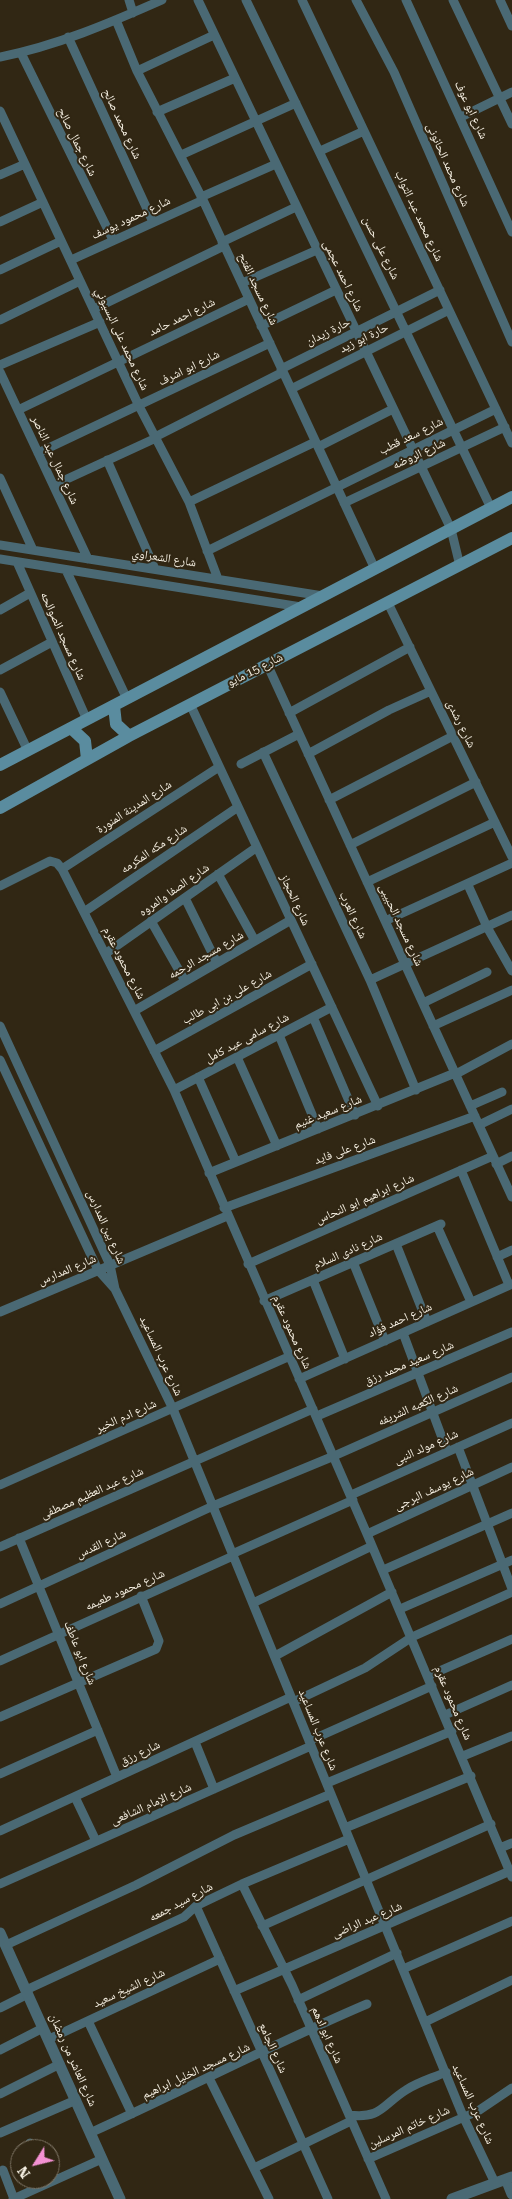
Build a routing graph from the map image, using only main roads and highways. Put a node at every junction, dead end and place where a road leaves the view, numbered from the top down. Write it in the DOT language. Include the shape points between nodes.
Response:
graph roads {
  1 [pos="512,497"];
  2 [pos="512,538"];
  3 [pos="114,706"];
  4 [pos="71,728"];
  5 [pos="129,736"];
  6 [pos="87,759"];
  7 [pos="0,765"];
  8 [pos="0,808"];
  1 -- 3 [label="main road"];
  2 -- 5 [label="main road, شارع 15 مايو"];
  3 -- 4 [label="main road"];
  3 -- 5 [label="main road" via="116,724"];
  4 -- 6 [label="main road" via="85,741"];
  4 -- 7 [label="main road"];
  5 -- 6 [label="main road, شارع 15 مايو"];
  6 -- 8 [label="main road, شارع 15 مايو"];
}
